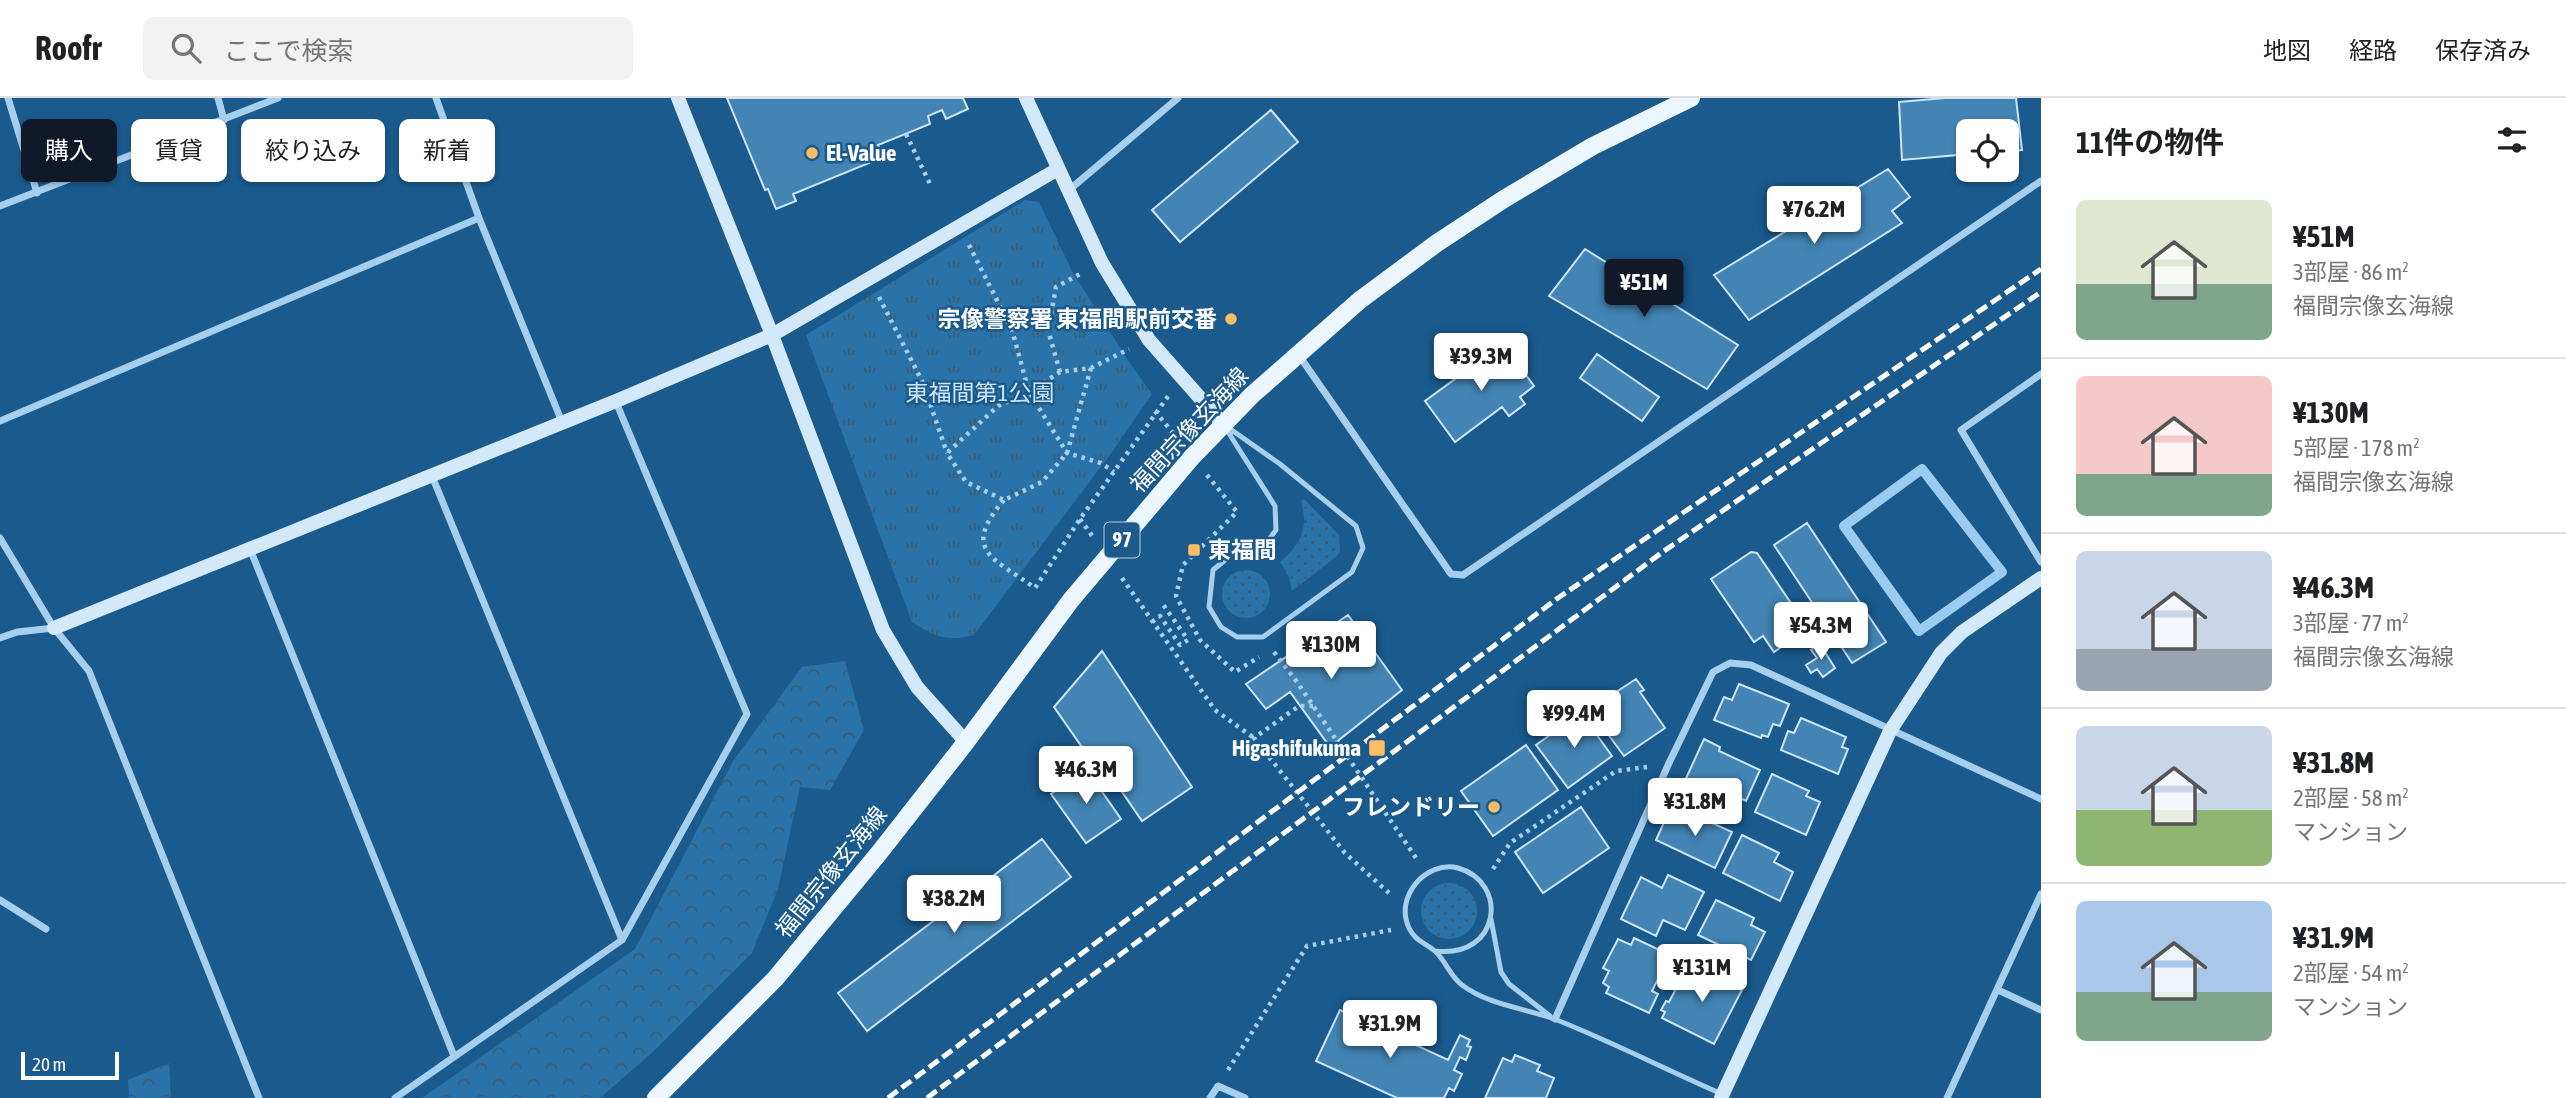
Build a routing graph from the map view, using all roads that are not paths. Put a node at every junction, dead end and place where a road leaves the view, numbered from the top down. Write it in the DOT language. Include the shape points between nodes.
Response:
graph roads {
  1 [pos="8,98"];
  2 [pos="218,98"];
  3 [pos="278,98"];
  4 [pos="436,98"];
  5 [pos="678,98"];
  6 [pos="1026,98"];
  7 [pos="1178,98"];
  8 [pos="1691,98"];
  9 [pos="224,119"];
  10 [pos="226,119"];
  11 [pos="131,156"];
  12 [pos="1058,169"];
  13 [pos="2041,181"];
  14 [pos="1069,190"];
  15 [pos="37,192"];
  16 [pos="0,206"];
  17 [pos="479,218"];
  18 [pos="772,335"];
  19 [pos="1297,353"];
  20 [pos="2041,374"];
  21 [pos="616,401"];
  22 [pos="0,421"];
  23 [pos="562,423"];
  24 [pos="1223,424"];
  25 [pos="432,475"];
  26 [pos="0,538"];
  27 [pos="250,549"];
  28 [pos="2041,562"];
  29 [pos="2041,578"];
  30 [pos="54,628"];
  31 [pos="0,638"];
  32 [pos="1890,731"];
  33 [pos="966,742"];
  34 [pos="2041,799"];
  35 [pos="2041,894"];
  36 [pos="0,900"];
  37 [pos="1491,919"];
  38 [pos="46,929"];
  39 [pos="622,940"];
  40 [pos="1435,951"];
  41 [pos="1998,990"];
  42 [pos="2041,1010"];
  43 [pos="1555,1019"];
  44 [pos="454,1056"];
  45 [pos="1724,1097"];
  46 [pos="259,1098"];
  47 [pos="396,1098"];
  48 [pos="656,1098"];
  49 [pos="1210,1098"];
  50 [pos="1245,1098"];
  51 [pos="1947,1098"];
  1 -- 15 [label="street"];
  2 -- 9 [label="street"];
  3 -- 10 [label="street"];
  4 -- 17 [label="street"];
  5 -- 18 [label="street"];
  6 -- 12 [label="street"];
  7 -- 14 [label="street"];
  8 -- 19 [label="main road, 福間宗像玄海線 / 97" via="1593,146 1493,206 1371,292"];
  11 -- 15 [label="street"];
  12 -- 14 [label="street"];
  12 -- 18 [label="street"];
  13 -- 19 [label="street" via="1463,575 1451,574"];
  14 -- 24 [label="street" via="1102,263 1149,340"];
  15 -- 16 [label="street"];
  17 -- 22 [label="street"];
  17 -- 23 [label="street"];
  18 -- 21 [label="street"];
  18 -- 33 [label="street" via="883,630 917,687"];
  19 -- 24 [label="main road, 福間宗像玄海線 / 97"];
  20 -- 28 [label="street" via="1961,430"];
  21 -- 23 [label="street"];
  21 -- 39 [label="street" via="747,714"];
  23 -- 25 [label="street"];
  24 -- 24 [label="lane" via="1356,526 1363,548 1352,572 1263,637 1237,637 1221,627 1209,607 1213,570 1230,556 1264,546 1276,530 1275,506"];
  24 -- 33 [label="main road, 福間宗像玄海線 / 97" via="1071,600"];
  25 -- 27 [label="street"];
  25 -- 39 [label="street"];
  26 -- 30 [label="street"];
  27 -- 30 [label="street"];
  27 -- 44 [label="street"];
  29 -- 32 [label="street" via="1962,632 1941,653"];
  30 -- 31 [label="street"];
  30 -- 46 [label="street" via="89,671"];
  32 -- 34 [label="street"];
  32 -- 43 [label="street" via="1751,665 1730,663 1713,672"];
  32 -- 45 [label="street"];
  33 -- 48 [label="main road, 福間宗像玄海線 / 97" via="775,979"];
  35 -- 41 [label="street"];
  36 -- 38 [label="street"];
  37 -- 40 [label="lane" via="1470,948 1453,953"];
  37 -- 40 [label="lane" via="1491,901 1472,874 1457,868 1427,873 1411,888 1405,908 1408,926 1419,942"];
  37 -- 43 [label="lane" via="1501,972"];
  39 -- 44 [label="street"];
  40 -- 43 [label="lane" via="1461,984 1491,1001"];
  41 -- 42 [label="street"];
  41 -- 51 [label="street"];
  43 -- 45 [label="lane"];
  44 -- 47 [label="street"];
  49 -- 50 [label="street" via="1218,1086"];
}
